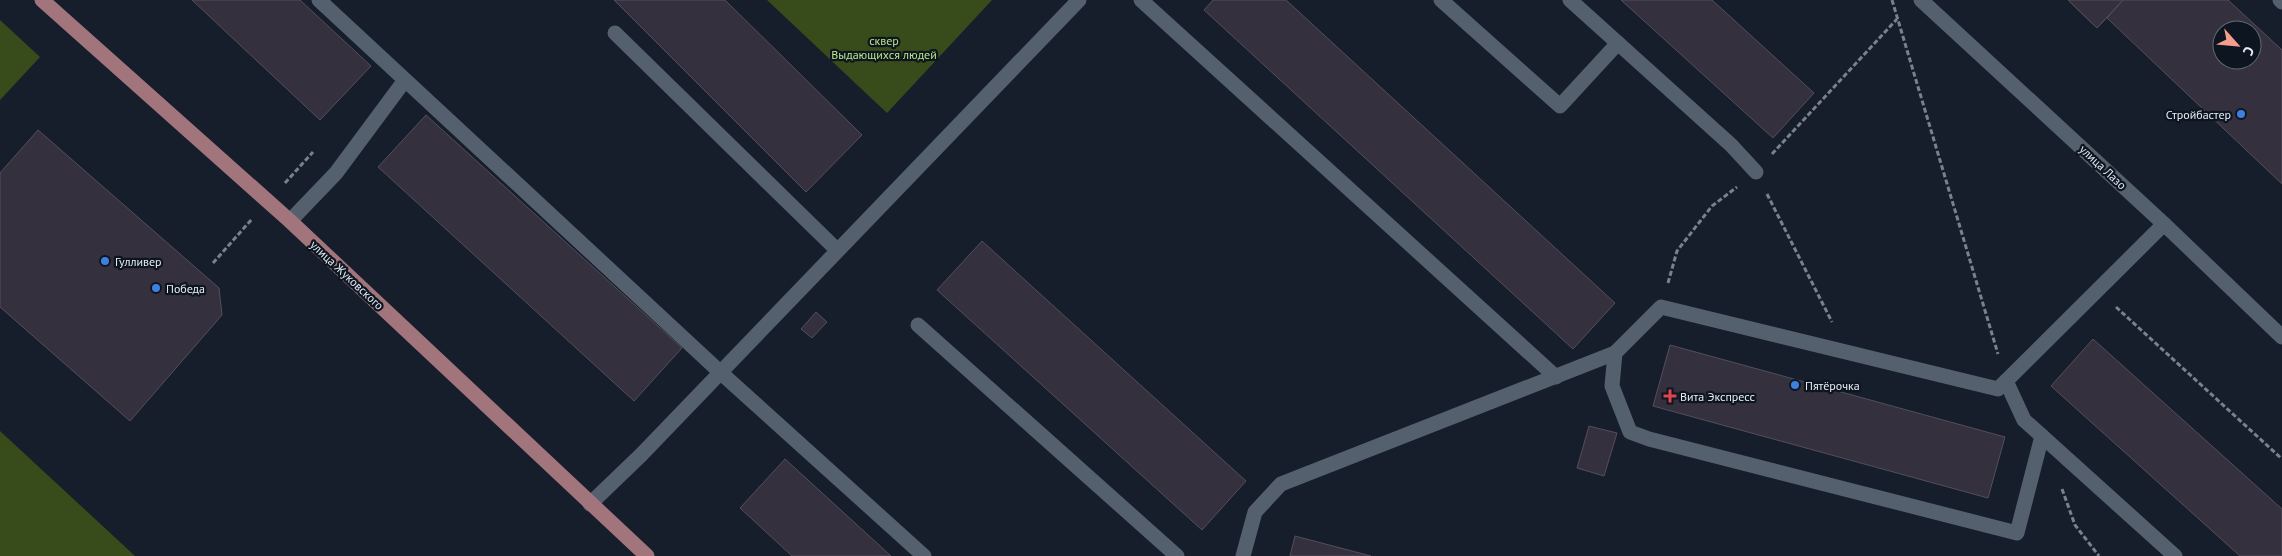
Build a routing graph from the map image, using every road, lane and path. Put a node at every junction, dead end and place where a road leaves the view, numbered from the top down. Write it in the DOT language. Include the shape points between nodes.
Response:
graph roads {
  1 [pos="42,0"];
  2 [pos="319,0"];
  3 [pos="1079,0"];
  4 [pos="1141,0"];
  5 [pos="1441,0"];
  6 [pos="1570,0"];
  7 [pos="1892,0"];
  8 [pos="1921,0"];
  9 [pos="615,33"];
  10 [pos="1618,43"];
  11 [pos="406,80"];
  12 [pos="1756,172"];
  13 [pos="290,221"];
  14 [pos="2164,224"];
  15 [pos="837,250"];
  16 [pos="2098,290"];
  17 [pos="918,325"];
  18 [pos="2282,336"];
  19 [pos="1847,352"];
  20 [pos="1615,353"];
  21 [pos="720,372"];
  22 [pos="1556,377"];
  23 [pos="2006,381"];
  24 [pos="2042,436"];
  25 [pos="2282,459"];
  26 [pos="2059,480"];
  27 [pos="590,504"];
  28 [pos="647,556"];
  29 [pos="924,556"];
  30 [pos="1177,556"];
  31 [pos="1243,556"];
  32 [pos="2099,556"];
  33 [pos="2175,556"];
  1 -- 13 [label="main road, улица Жуковского"];
  2 -- 11 [label="street"];
  3 -- 15 [label="street"];
  4 -- 22 [label="street"];
  5 -- 10 [label="street" via="1560,106"];
  6 -- 10 [label="street"];
  7 -- 23 [label="path"];
  8 -- 14 [label="street, улица Лазо"];
  9 -- 15 [label="street"];
  10 -- 12 [label="street" via="1731,145"];
  11 -- 13 [label="street" via="336,173"];
  11 -- 21 [label="street"];
  12 -- 19 [label="path"];
  13 -- 27 [label="main road, улица Жуковского"];
  14 -- 16 [label="street"];
  14 -- 18 [label="street, улица Лазо"];
  15 -- 21 [label="street"];
  16 -- 23 [label="street"];
  16 -- 25 [label="path"];
  17 -- 30 [label="street"];
  19 -- 20 [label="street" via="1661,307"];
  19 -- 23 [label="street" via="1998,389"];
  20 -- 22 [label="street"];
  20 -- 24 [label="street" via="1612,386 1630,432 2017,533"];
  21 -- 27 [label="street"];
  21 -- 29 [label="street"];
  22 -- 31 [label="street" via="1281,484 1255,512"];
  23 -- 24 [label="street" via="2024,420"];
  24 -- 33 [label="street"];
  26 -- 32 [label="path" via="2076,525"];
  27 -- 28 [label="main road, улица Жуковского"];
}
